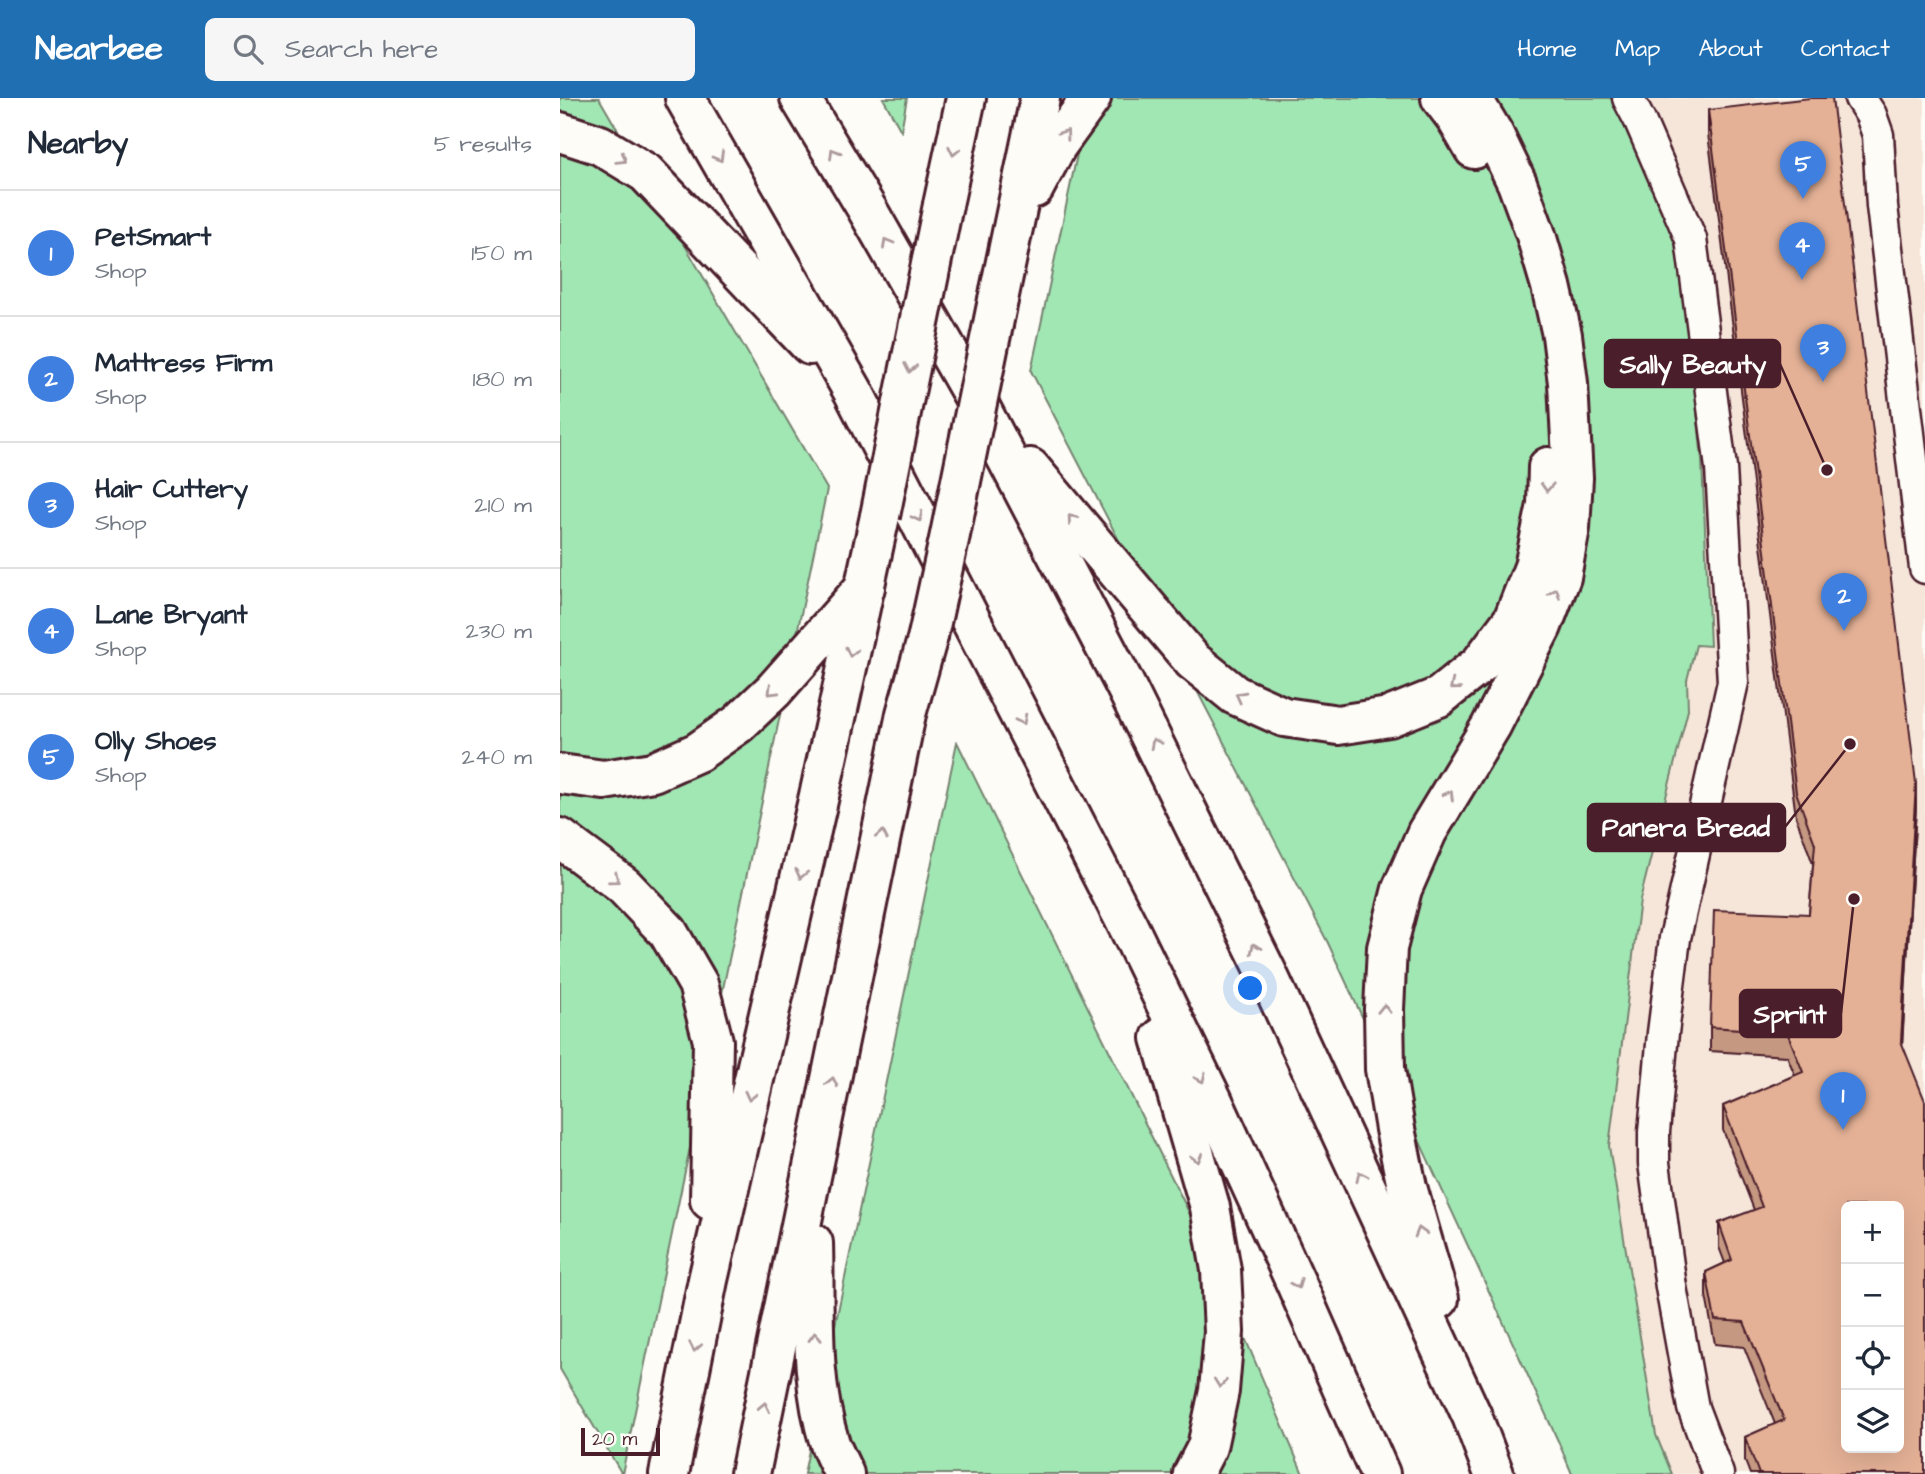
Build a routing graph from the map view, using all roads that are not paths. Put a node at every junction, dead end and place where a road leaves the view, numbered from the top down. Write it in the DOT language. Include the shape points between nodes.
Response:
graph roads {
  1 [pos="685,98"];
  2 [pos="800,98"];
  3 [pos="965,98"];
  4 [pos="1040,98"];
  5 [pos="1091,98"];
  6 [pos="1441,98"];
  7 [pos="1472,98"];
  8 [pos="1628,98"];
  9 [pos="1860,98"];
  10 [pos="560,132"];
  11 [pos="1006,262"];
  12 [pos="853,391"];
  13 [pos="981,409"];
  14 [pos="1925,568"];
  15 [pos="866,586"];
  16 [pos="560,774"];
  17 [pos="560,838"];
  18 [pos="1129,928"];
  19 [pos="812,1173"];
  20 [pos="708,1280"];
  21 [pos="1472,1416"];
  22 [pos="669,1474"];
  23 [pos="750,1474"];
  24 [pos="844,1474"];
  25 [pos="1193,1474"];
  26 [pos="1380,1474"];
  27 [pos="1494,1474"];
  28 [pos="1718,1474"];
  1 -- 12 [label="highway, one-way"];
  13 -- 2 [label="highway, one-way"];
  3 -- 15 [label="highway, one-way, bridge"];
  4 -- 11 [label="highway"];
  11 -- 5 [label="highway, one-way" via="1029,198 1057,145"];
  6 -- 13 [label="highway, one-way" via="1487,173 1511,233 1530,298 1550,438 1546,505 1534,567 1513,620 1480,664 1439,698 1389,718 1338,725 1284,717 1235,695 1193,661"];
  21 -- 7 [label="highway, one-way" via="1395,1129 1385,1069 1387,948 1402,889 1427,832 1492,726 1542,626 1560,578 1573,478 1567,371 1551,286 1517,183"];
  8 -- 28 [label="lane" via="1691,239 1721,468 1733,682 1675,937 1654,1132 1671,1287 1693,1408"];
  9 -- 14 [label="lane" via="1878,135 1882,206"];
  10 -- 12 [label="highway, one-way" via="600,145 646,173"];
  19 -- 11 [label="highway, one-way, bridge" via="906,714 928,636"];
  12 -- 18 [label="highway, one-way"];
  21 -- 13 [label="highway, one-way" via="1179,792"];
  15 -- 16 [label="highway, one-way" via="774,690 738,724 698,752 653,772 604,780"];
  15 -- 20 [label="highway, one-way"];
  17 -- 20 [label="highway, one-way" via="624,886 668,932 698,985 713,1041"];
  18 -- 25 [label="highway, one-way" via="1210,1207 1221,1270 1224,1332 1219,1391 1207,1447"];
  18 -- 26 [label="highway, one-way" via="1274,1235"];
  23 -- 19 [label="highway, one-way"];
  24 -- 19 [label="highway, one-way" via="819,1397"];
  20 -- 22 [label="highway, one-way"];
  21 -- 27 [label="highway"];
}
